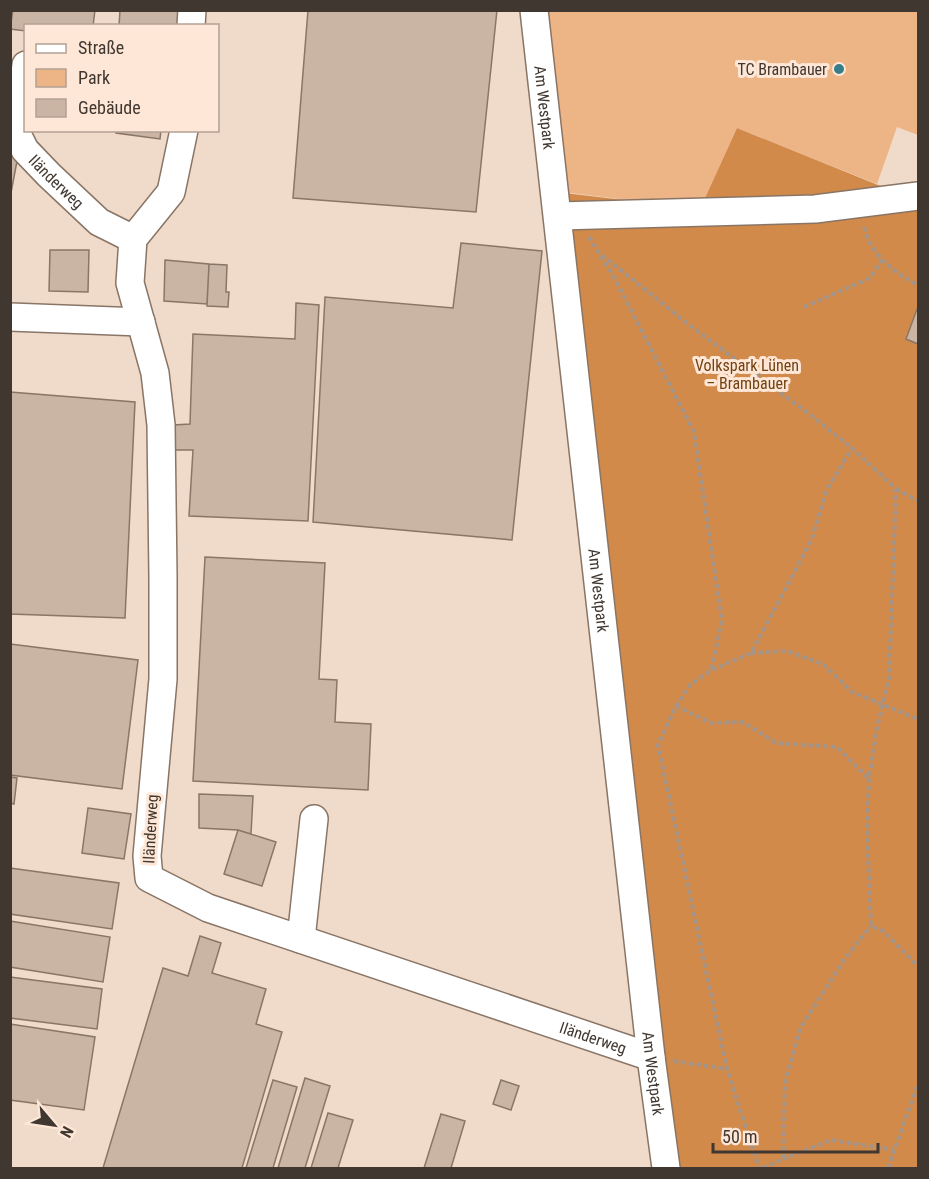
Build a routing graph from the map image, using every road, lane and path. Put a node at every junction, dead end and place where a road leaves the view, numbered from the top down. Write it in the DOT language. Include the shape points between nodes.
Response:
graph roads {
  1 [pos="534,10"];
  2 [pos="24,80"];
  3 [pos="184,132"];
  4 [pos="918,196"];
  5 [pos="859,203"];
  6 [pos="567,216"];
  7 [pos="133,239"];
  8 [pos="599,253"];
  9 [pos="882,260"];
  10 [pos="918,285"];
  11 [pos="804,307"];
  12 [pos="10,317"];
  13 [pos="141,322"];
  14 [pos="852,448"];
  15 [pos="896,489"];
  16 [pos="918,501"];
  17 [pos="751,653"];
  18 [pos="711,670"];
  19 [pos="676,705"];
  20 [pos="883,705"];
  21 [pos="918,719"];
  22 [pos="869,779"];
  23 [pos="314,819"];
  24 [pos="871,926"];
  25 [pos="301,939"];
  26 [pos="918,966"];
  27 [pos="651,1057"];
  28 [pos="727,1069"];
  29 [pos="918,1084"];
  30 [pos="894,1150"];
  31 [pos="783,1159"];
  32 [pos="666,1168"];
  33 [pos="761,1168"];
  34 [pos="888,1168"];
  1 -- 6 [label="street, Am Westpark"];
  2 -- 7 [label="street, Iländerweg" via="17,134 25,150 99,222"];
  3 -- 7 [label="street" via="171,192"];
  4 -- 5 [label="street"];
  5 -- 6 [label="street" via="815,209"];
  5 -- 9 [label="path" via="868,240"];
  6 -- 8 [label="path"];
  6 -- 27 [label="street, Am Westpark"];
  7 -- 13 [label="street, Iländerweg" via="130,283"];
  8 -- 14 [label="path"];
  8 -- 18 [label="path" via="694,432 722,621"];
  9 -- 10 [label="path"];
  9 -- 11 [label="path" via="870,278"];
  12 -- 13 [label="street"];
  13 -- 25 [label="street, Iländerweg" via="155,374 161,425 163,679 147,856 149,878 208,908"];
  14 -- 15 [label="path"];
  14 -- 17 [label="path" via="827,489 811,542"];
  15 -- 16 [label="path"];
  15 -- 20 [label="path" via="889,678"];
  17 -- 18 [label="path"];
  17 -- 20 [label="path" via="787,651 823,664 852,692"];
  18 -- 19 [label="path" via="690,685"];
  19 -- 22 [label="path" via="711,723 743,722 776,743 837,747"];
  19 -- 28 [label="path" via="658,745"];
  20 -- 21 [label="path"];
  20 -- 22 [label="path"];
  22 -- 24 [label="path"];
  23 -- 25 [label="street"];
  24 -- 26 [label="path" via="883,931"];
  24 -- 31 [label="path" via="801,1027 785,1080"];
  25 -- 27 [label="street, Iländerweg"];
  27 -- 28 [label="path"];
  27 -- 32 [label="street, Am Westpark"];
  28 -- 33 [label="path"];
  29 -- 30 [label="path"];
  30 -- 31 [label="path" via="831,1140"];
  30 -- 34 [label="path"];
  31 -- 33 [label="path"];
}
